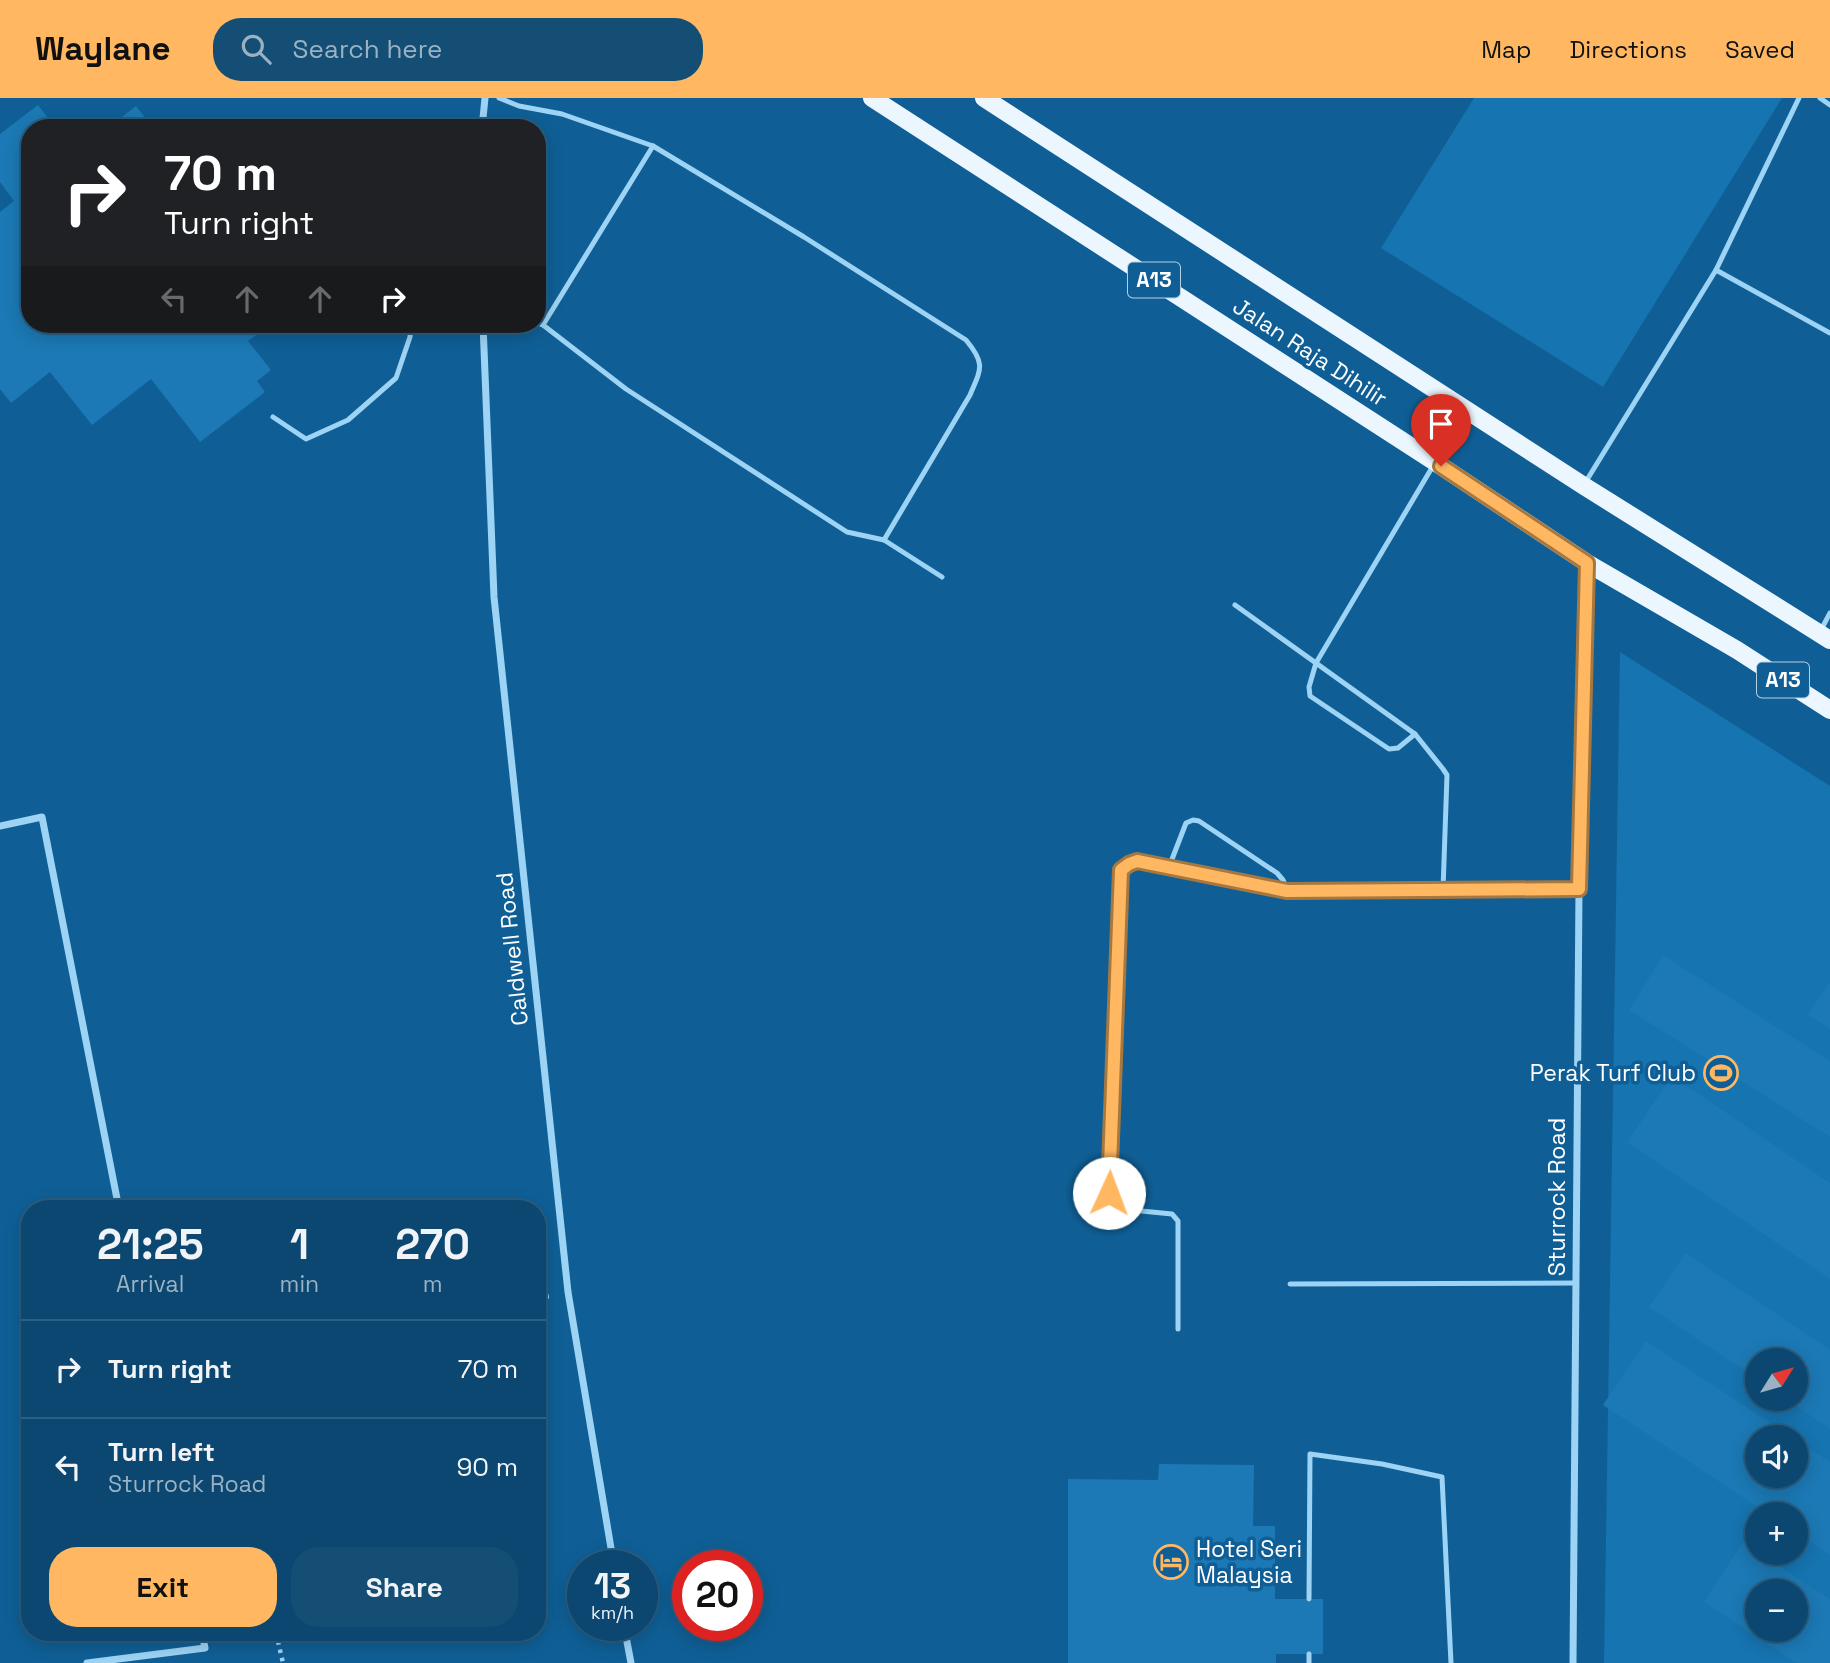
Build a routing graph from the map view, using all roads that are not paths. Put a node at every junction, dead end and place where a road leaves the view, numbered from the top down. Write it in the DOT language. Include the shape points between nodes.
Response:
graph roads {
  1 [pos="485,98"];
  2 [pos="499,98"];
  3 [pos="872,98"];
  4 [pos="984,98"];
  5 [pos="1799,98"];
  6 [pos="1820,98"];
  7 [pos="1830,105"];
  8 [pos="483,119"];
  9 [pos="653,146"];
  10 [pos="1716,270"];
  11 [pos="546,315"];
  12 [pos="546,329"];
  13 [pos="410,333"];
  14 [pos="483,333"];
  15 [pos="1830,333"];
  16 [pos="1466,410"];
  17 [pos="273,417"];
  18 [pos="1435,462"];
  19 [pos="1584,486"];
  20 [pos="884,540"];
  21 [pos="1587,563"];
  22 [pos="942,578"];
  23 [pos="1235,605"];
  24 [pos="1830,613"];
  25 [pos="1825,637"];
  26 [pos="1830,656"];
  27 [pos="1316,663"];
  28 [pos="1830,710"];
  29 [pos="1415,734"];
  30 [pos="0,827"];
  31 [pos="1169,867"];
  32 [pos="1579,889"];
  33 [pos="1443,890"];
  34 [pos="1287,891"];
  35 [pos="117,1200"];
  36 [pos="1576,1283"];
  37 [pos="1290,1284"];
  38 [pos="1178,1329"];
  39 [pos="611,1550"];
  40 [pos="1309,1599"];
  41 [pos="204,1641"];
  42 [pos="627,1641"];
  43 [pos="1309,1654"];
  44 [pos="87,1663"];
  45 [pos="631,1663"];
  46 [pos="1309,1663"];
  47 [pos="1451,1663"];
  48 [pos="1573,1663"];
  1 -- 8 [label="street"];
  2 -- 9 [label="lane"];
  3 -- 18 [label="main road, Jalan Raja Dihilir / A13"];
  4 -- 16 [label="main road, Jalan Raja Dihilir / A13"];
  5 -- 10 [label="lane"];
  6 -- 7 [label="lane"];
  9 -- 11 [label="lane"];
  9 -- 20 [label="lane" via="966,340 978,354 980,370 970,395"];
  10 -- 15 [label="lane"];
  10 -- 19 [label="lane"];
  12 -- 20 [label="lane" via="626,389 847,532"];
  13 -- 17 [label="lane" via="396,378 348,420 306,439"];
  14 -- 39 [label="street, Caldwell Road" via="494,597 568,1292"];
  16 -- 18 [label="lane"];
  16 -- 19 [label="main road, Jalan Raja Dihilir / A13"];
  18 -- 21 [label="main road, Jalan Raja Dihilir / A13"];
  18 -- 27 [label="lane"];
  19 -- 25 [label="main road, Jalan Raja Dihilir / A13"];
  20 -- 22 [label="lane"];
  21 -- 28 [label="main road, Jalan Raja Dihilir / A13"];
  21 -- 32 [label="street, Sturrock Road"];
  23 -- 27 [label="lane"];
  24 -- 25 [label="lane"];
  25 -- 26 [label="main road"];
  27 -- 29 [label="lane"];
  27 -- 29 [label="lane" via="1310,696 1389,749 1398,748"];
  29 -- 33 [label="lane" via="1447,775"];
  30 -- 35 [label="street" via="42,817"];
  31 -- 34 [label="lane"];
  31 -- 34 [label="lane" via="1186,823 1199,821 1277,873"];
  31 -- 38 [label="lane" via="1137,861 1121,870 1109,1193 1112,1203 1121,1209 1172,1214 1178,1221"];
  32 -- 33 [label="lane"];
  32 -- 36 [label="street, Sturrock Road"];
  33 -- 34 [label="lane"];
  36 -- 37 [label="lane"];
  36 -- 48 [label="street, Sturrock Road"];
  40 -- 47 [label="lane" via="1310,1454 1442,1477"];
  41 -- 44 [label="street" via="205,1648"];
  42 -- 45 [label="street"];
  43 -- 46 [label="lane"];
}
